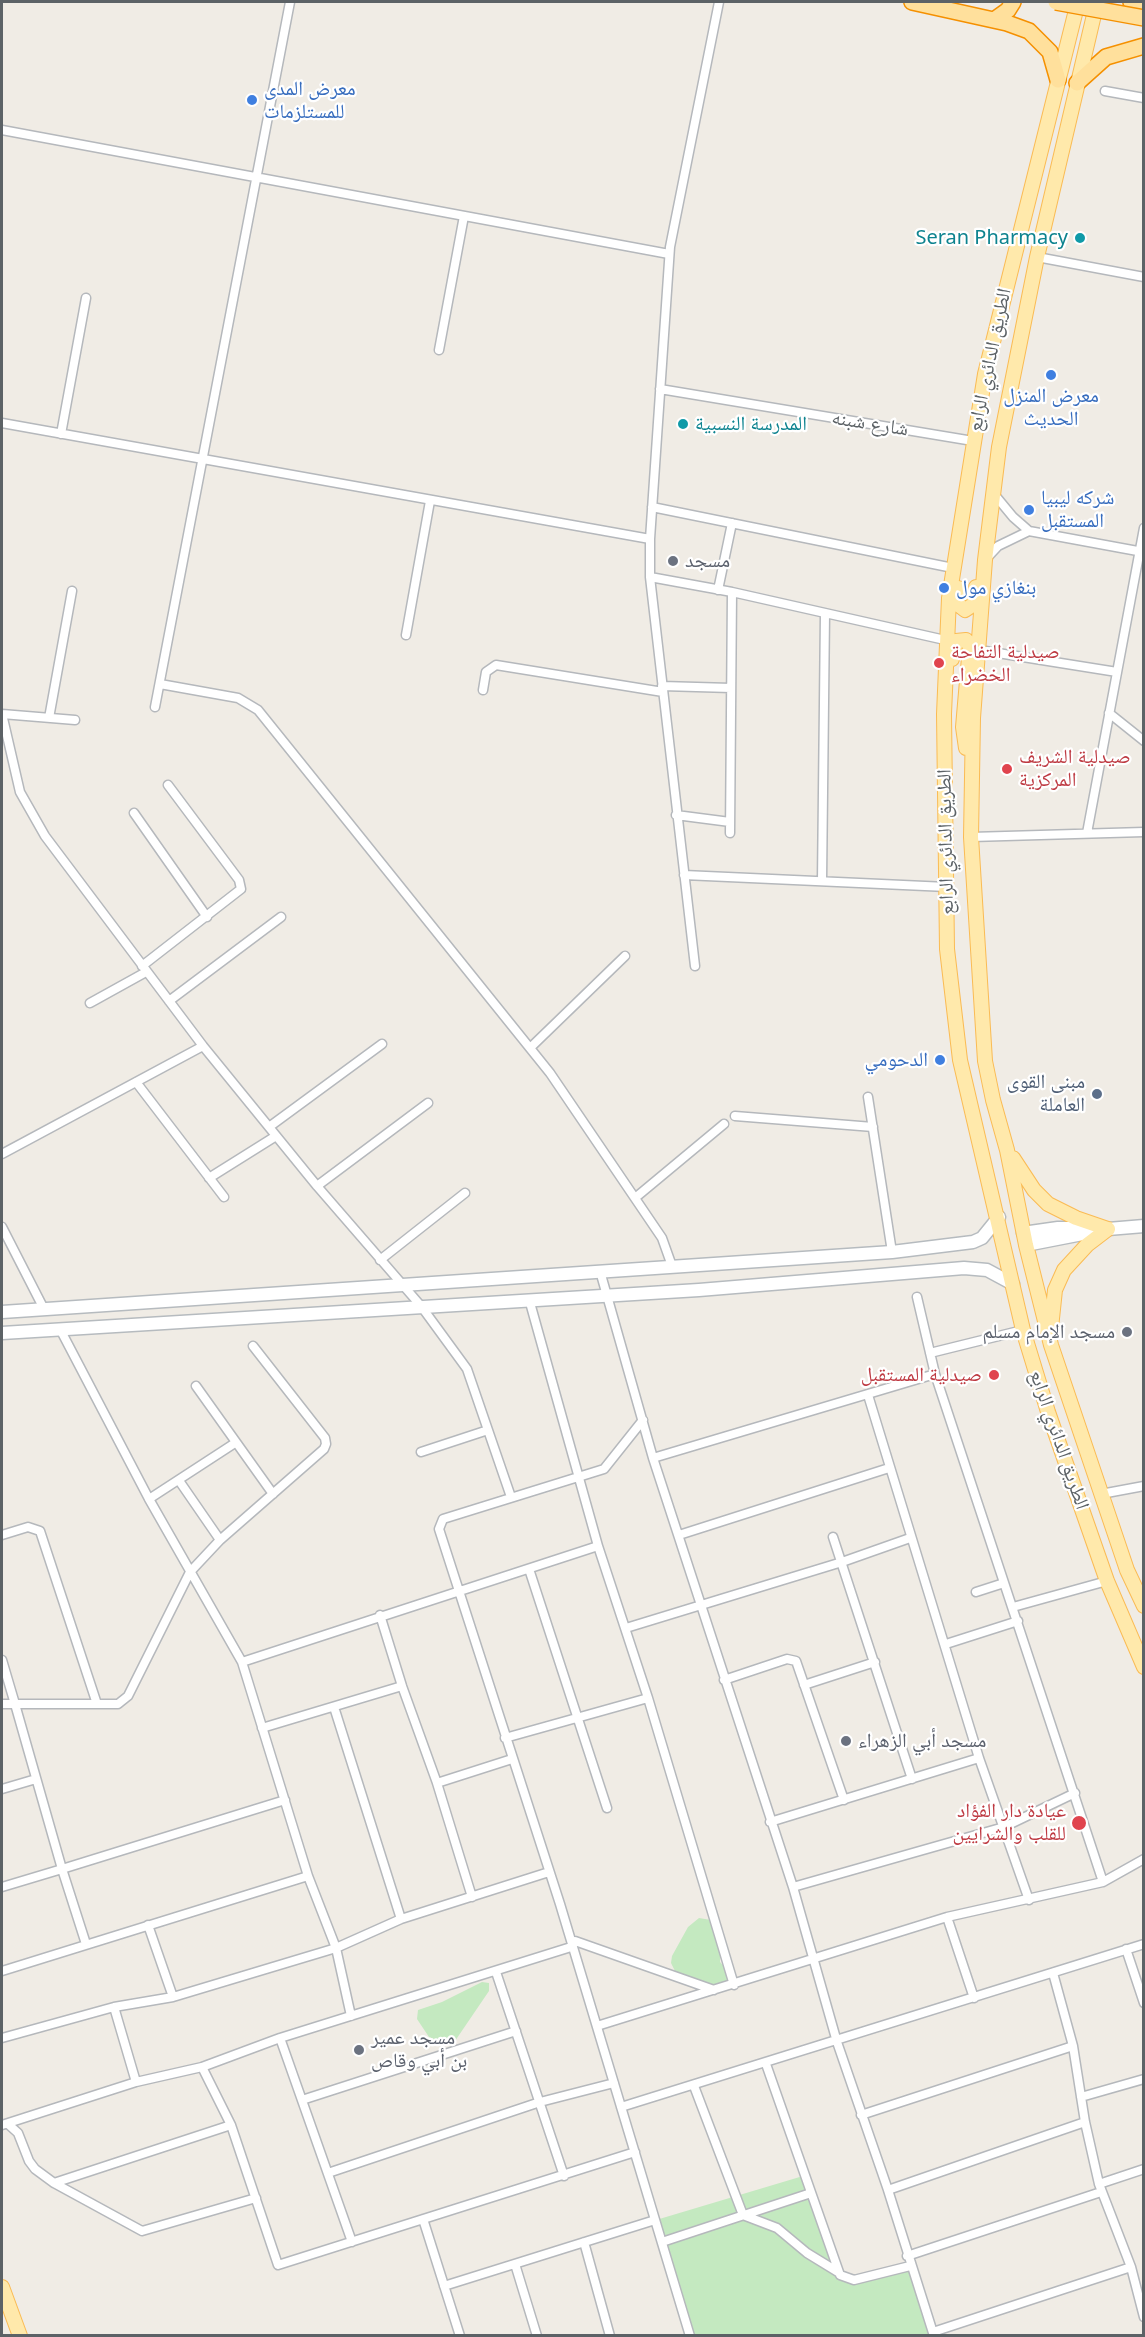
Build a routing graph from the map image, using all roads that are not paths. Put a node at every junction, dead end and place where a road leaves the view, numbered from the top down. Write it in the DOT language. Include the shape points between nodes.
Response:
graph roads {
  1 [pos="290,2"];
  2 [pos="719,2"];
  3 [pos="912,2"];
  4 [pos="1013,2"];
  5 [pos="1056,2"];
  6 [pos="1078,2"];
  7 [pos="1097,2"];
  8 [pos="1131,2"];
  9 [pos="1143,4"];
  10 [pos="1143,18"];
  11 [pos="994,20"];
  12 [pos="1143,46"];
  13 [pos="1058,80"];
  14 [pos="1077,83"];
  15 [pos="1105,91"];
  16 [pos="1143,98"];
  17 [pos="2,130"];
  18 [pos="256,178"];
  19 [pos="464,216"];
  20 [pos="669,254"];
  21 [pos="1037,257"];
  22 [pos="1143,277"];
  23 [pos="86,298"];
  24 [pos="439,350"];
  25 [pos="660,389"];
  26 [pos="2,423"];
  27 [pos="62,434"];
  28 [pos="973,441"];
  29 [pos="202,459"];
  30 [pos="993,491"];
  31 [pos="430,501"];
  32 [pos="963,501"];
  33 [pos="652,507"];
  34 [pos="990,517"];
  35 [pos="732,523"];
  36 [pos="1143,528"];
  37 [pos="1029,531"];
  38 [pos="650,539"];
  39 [pos="1141,552"];
  40 [pos="985,560"];
  41 [pos="953,568"];
  42 [pos="650,577"];
  43 [pos="718,590"];
  44 [pos="72,591"];
  45 [pos="732,592"];
  46 [pos="825,613"];
  47 [pos="406,635"];
  48 [pos="945,640"];
  49 [pos="979,650"];
  50 [pos="1117,672"];
  51 [pos="160,684"];
  52 [pos="731,688"];
  53 [pos="662,689"];
  54 [pos="483,690"];
  55 [pos="155,707"];
  56 [pos="944,708"];
  57 [pos="1109,713"];
  58 [pos="2,714"];
  59 [pos="49,718"];
  60 [pos="75,720"];
  61 [pos="1143,741"];
  62 [pos="971,761"];
  63 [pos="168,785"];
  64 [pos="134,813"];
  65 [pos="676,815"];
  66 [pos="730,822"];
  67 [pos="1143,832"];
  68 [pos="729,833"];
  69 [pos="1087,833"];
  70 [pos="971,837"];
  71 [pos="684,875"];
  72 [pos="822,881"];
  73 [pos="947,887"];
  74 [pos="281,916"];
  75 [pos="207,917"];
  76 [pos="624,956"];
  77 [pos="695,966"];
  78 [pos="144,969"];
  79 [pos="169,1001"];
  80 [pos="90,1003"];
  81 [pos="382,1044"];
  82 [pos="203,1046"];
  83 [pos="530,1048"];
  84 [pos="136,1082"];
  85 [pos="868,1098"];
  86 [pos="428,1103"];
  87 [pos="735,1116"];
  88 [pos="724,1124"];
  89 [pos="269,1127"];
  90 [pos="873,1127"];
  91 [pos="276,1136"];
  92 [pos="1008,1150"];
  93 [pos="2,1154"];
  94 [pos="209,1178"];
  95 [pos="316,1186"];
  96 [pos="465,1193"];
  97 [pos="224,1197"];
  98 [pos="635,1198"];
  99 [pos="999,1217"];
  100 [pos="1143,1226"];
  101 [pos="2,1227"];
  102 [pos="1108,1229"];
  103 [pos="1025,1239"];
  104 [pos="892,1252"];
  105 [pos="380,1260"];
  106 [pos="672,1266"];
  107 [pos="600,1271"];
  108 [pos="402,1284"];
  109 [pos="1013,1284"];
  110 [pos="605,1295"];
  111 [pos="917,1296"];
  112 [pos="529,1299"];
  113 [pos="421,1306"];
  114 [pos="44,1309"];
  115 [pos="2,1311"];
  116 [pos="60,1329"];
  117 [pos="1023,1330"];
  118 [pos="2,1332"];
  119 [pos="1051,1345"];
  120 [pos="253,1346"];
  121 [pos="930,1353"];
  122 [pos="935,1374"];
  123 [pos="196,1386"];
  124 [pos="868,1395"];
  125 [pos="643,1420"];
  126 [pos="488,1430"];
  127 [pos="235,1443"];
  128 [pos="421,1452"];
  129 [pos="653,1458"];
  130 [pos="889,1468"];
  131 [pos="579,1478"];
  132 [pos="180,1482"];
  133 [pos="1143,1486"];
  134 [pos="273,1494"];
  135 [pos="1101,1494"];
  136 [pos="512,1497"];
  137 [pos="149,1499"];
  138 [pos="2,1534"];
  139 [pos="679,1535"];
  140 [pos="833,1537"];
  141 [pos="910,1538"];
  142 [pos="219,1540"];
  143 [pos="598,1546"];
  144 [pos="842,1562"];
  145 [pos="529,1569"];
  146 [pos="190,1572"];
  147 [pos="1107,1581"];
  148 [pos="1004,1583"];
  149 [pos="459,1592"];
  150 [pos="976,1592"];
  151 [pos="702,1606"];
  152 [pos="1143,1606"];
  153 [pos="1012,1607"];
  154 [pos="380,1615"];
  155 [pos="1018,1621"];
  156 [pos="626,1628"];
  157 [pos="946,1644"];
  158 [pos="2,1660"];
  159 [pos="242,1662"];
  160 [pos="874,1662"];
  161 [pos="1143,1667"];
  162 [pos="724,1680"];
  163 [pos="804,1684"];
  164 [pos="402,1686"];
  165 [pos="648,1698"];
  166 [pos="2,1704"];
  167 [pos="15,1704"];
  168 [pos="97,1704"];
  169 [pos="334,1707"];
  170 [pos="576,1718"];
  171 [pos="262,1728"];
  172 [pos="505,1738"];
  173 [pos="979,1758"];
  174 [pos="512,1759"];
  175 [pos="36,1779"];
  176 [pos="912,1779"];
  177 [pos="437,1783"];
  178 [pos="2,1789"];
  179 [pos="1075,1793"];
  180 [pos="285,1800"];
  181 [pos="844,1800"];
  182 [pos="607,1808"];
  183 [pos="770,1822"];
  184 [pos="1004,1827"];
  185 [pos="1143,1859"];
  186 [pos="62,1869"];
  187 [pos="549,1872"];
  188 [pos="308,1876"];
  189 [pos="1103,1882"];
  190 [pos="2,1887"];
  191 [pos="794,1887"];
  192 [pos="472,1897"];
  193 [pos="1029,1900"];
  194 [pos="947,1917"];
  195 [pos="401,1919"];
  196 [pos="148,1925"];
  197 [pos="86,1944"];
  198 [pos="1143,1944"];
  199 [pos="570,1947"];
  200 [pos="336,1948"];
  201 [pos="1126,1949"];
  202 [pos="814,1959"];
  203 [pos="2,1971"];
  204 [pos="496,1972"];
  205 [pos="1053,1973"];
  206 [pos="734,1985"];
  207 [pos="714,1990"];
  208 [pos="173,1997"];
  209 [pos="974,1998"];
  210 [pos="1143,2003"];
  211 [pos="114,2007"];
  212 [pos="351,2016"];
  213 [pos="597,2026"];
  214 [pos="516,2031"];
  215 [pos="2,2038"];
  216 [pos="280,2038"];
  217 [pos="837,2042"];
  218 [pos="1073,2046"];
  219 [pos="766,2064"];
  220 [pos="202,2067"];
  221 [pos="1143,2079"];
  222 [pos="136,2082"];
  223 [pos="614,2083"];
  224 [pos="694,2086"];
  225 [pos="1082,2097"];
  226 [pos="302,2100"];
  227 [pos="540,2102"];
  228 [pos="621,2107"];
  229 [pos="861,2115"];
  230 [pos="1085,2122"];
  231 [pos="5,2124"];
  232 [pos="231,2125"];
  233 [pos="635,2152"];
  234 [pos="1143,2169"];
  235 [pos="328,2173"];
  236 [pos="564,2176"];
  237 [pos="54,2182"];
  238 [pos="1100,2188"];
  239 [pos="888,2190"];
  240 [pos="811,2193"];
  241 [pos="256,2198"];
  242 [pos="743,2215"];
  243 [pos="423,2219"];
  244 [pos="655,2220"];
  245 [pos="352,2242"];
  246 [pos="584,2242"];
  247 [pos="662,2242"];
  248 [pos="907,2256"];
  249 [pos="515,2264"];
  250 [pos="910,2266"];
  251 [pos="1131,2268"];
  252 [pos="838,2272"];
  253 [pos="444,2286"];
  254 [pos="2,2287"];
  255 [pos="1143,2316"];
  256 [pos="933,2334"];
  257 [pos="20,2336"];
  258 [pos="460,2336"];
  259 [pos="537,2336"];
  260 [pos="610,2336"];
  261 [pos="690,2336"];
  1 -- 18 [label="street"];
  2 -- 20 [label="street"];
  3 -- 11 [label="highway"];
  4 -- 11 [label="highway"];
  5 -- 10 [label="highway, bridge"];
  6 -- 13 [label="main road, الطريق الدائري الرابع"];
  7 -- 14 [label="main road, الطريق الدائري الرابع"];
  8 -- 9 [label="highway"];
  11 -- 13 [label="highway" via="1020,27 1037,37 1050,52"];
  12 -- 14 [label="highway" via="1106,57"];
  13 -- 28 [label="main road, الطريق الدائري الرابع" via="987,363"];
  14 -- 21 [label="main road, الطريق الدائري الرابع"];
  15 -- 16 [label="street"];
  17 -- 18 [label="street"];
  18 -- 19 [label="street"];
  18 -- 29 [label="street"];
  19 -- 20 [label="street"];
  19 -- 24 [label="street"];
  20 -- 25 [label="street"];
  21 -- 22 [label="street"];
  21 -- 30 [label="main road, الطريق الدائري الرابع"];
  23 -- 27 [label="street"];
  25 -- 28 [label="street, شارع شبنه"];
  25 -- 33 [label="street"];
  26 -- 27 [label="street"];
  27 -- 29 [label="street"];
  28 -- 32 [label="main road, الطريق الدائري الرابع"];
  29 -- 31 [label="street"];
  29 -- 51 [label="street"];
  30 -- 34 [label="main road, الطريق الدائري الرابع"];
  30 -- 37 [label="street" via="1005,509"];
  31 -- 38 [label="street"];
  31 -- 47 [label="street"];
  32 -- 34 [label="main road" via="968,531 956,603 965,610 974,603 981,530"];
  32 -- 41 [label="main road, الطريق الدائري الرابع"];
  33 -- 35 [label="street"];
  33 -- 38 [label="street"];
  34 -- 40 [label="main road, الطريق الدائري الرابع"];
  35 -- 41 [label="street"];
  35 -- 43 [label="street"];
  36 -- 39 [label="street"];
  37 -- 39 [label="street"];
  37 -- 40 [label="street" via="998,546"];
  38 -- 42 [label="street"];
  39 -- 50 [label="street"];
  40 -- 49 [label="main road, الطريق الدائري الرابع"];
  41 -- 48 [label="main road, الطريق الدائري الرابع"];
  42 -- 43 [label="street"];
  42 -- 53 [label="street"];
  43 -- 45 [label="street"];
  44 -- 59 [label="street"];
  45 -- 46 [label="street"];
  45 -- 52 [label="street"];
  46 -- 48 [label="street"];
  46 -- 72 [label="street"];
  48 -- 56 [label="main road, الطريق الدائري الرابع"];
  49 -- 50 [label="street"];
  49 -- 62 [label="main road, الطريق الدائري الرابع"];
  50 -- 57 [label="street"];
  51 -- 55 [label="street"];
  51 -- 83 [label="street" via="238,698 258,710"];
  52 -- 53 [label="street"];
  52 -- 66 [label="street"];
  53 -- 54 [label="street" via="496,665 486,672"];
  53 -- 65 [label="street"];
  56 -- 62 [label="main road" via="951,694 954,644 962,639 970,646 963,727"];
  56 -- 73 [label="main road, الطريق الدائري الرابع"];
  57 -- 61 [label="street"];
  57 -- 69 [label="street"];
  58 -- 59 [label="street"];
  58 -- 78 [label="street" via="27,808"];
  59 -- 60 [label="street"];
  62 -- 70 [label="main road, الطريق الدائري الرابع"];
  63 -- 75 [label="street" via="241,884 239,893"];
  64 -- 75 [label="street"];
  65 -- 66 [label="street"];
  65 -- 71 [label="street"];
  66 -- 68 [label="street"];
  67 -- 69 [label="street"];
  69 -- 70 [label="street"];
  70 -- 92 [label="main road, الطريق الدائري الرابع" via="985,1060"];
  71 -- 72 [label="street"];
  71 -- 77 [label="street"];
  72 -- 73 [label="street"];
  73 -- 99 [label="main road, الطريق الدائري الرابع" via="947,949 955,1029"];
  74 -- 79 [label="street"];
  75 -- 78 [label="street"];
  76 -- 83 [label="street"];
  78 -- 79 [label="street"];
  78 -- 80 [label="street"];
  79 -- 82 [label="street"];
  81 -- 89 [label="street"];
  82 -- 84 [label="street"];
  82 -- 89 [label="street"];
  83 -- 98 [label="street"];
  84 -- 93 [label="street"];
  84 -- 94 [label="street"];
  85 -- 90 [label="street"];
  86 -- 95 [label="street"];
  87 -- 90 [label="street"];
  88 -- 98 [label="street"];
  89 -- 91 [label="street"];
  90 -- 104 [label="street"];
  91 -- 94 [label="street"];
  91 -- 95 [label="street"];
  92 -- 102 [label="main road" via="1048,1204"];
  92 -- 103 [label="main road, الطريق الدائري الرابع"];
  94 -- 97 [label="street"];
  95 -- 105 [label="street"];
  96 -- 105 [label="street"];
  98 -- 106 [label="street" via="662,1238"];
  99 -- 104 [label="main road" via="974,1242"];
  99 -- 109 [label="main road, الطريق الدائري الرابع"];
  100 -- 102 [label="main road"];
  101 -- 114 [label="street"];
  102 -- 103 [label="main road"];
  102 -- 119 [label="main road" via="1071,1261 1059,1280 1053,1302"];
  103 -- 119 [label="main road, الطريق الدائري الرابع"];
  104 -- 106 [label="main road"];
  105 -- 108 [label="street"];
  106 -- 107 [label="main road"];
  107 -- 108 [label="main road"];
  107 -- 110 [label="street"];
  108 -- 113 [label="street"];
  108 -- 114 [label="main road"];
  109 -- 110 [label="main road" via="987,1270 964,1268"];
  109 -- 117 [label="main road, الطريق الدائري الرابع"];
  110 -- 112 [label="main road"];
  110 -- 125 [label="street"];
  111 -- 121 [label="street"];
  112 -- 113 [label="main road"];
  112 -- 131 [label="street"];
  113 -- 116 [label="main road"];
  113 -- 126 [label="street" via="467,1369"];
  114 -- 115 [label="main road"];
  116 -- 118 [label="main road"];
  116 -- 137 [label="street"];
  117 -- 121 [label="street"];
  117 -- 147 [label="main road, الطريق الدائري الرابع"];
  119 -- 135 [label="main road, الطريق الدائري الرابع"];
  120 -- 134 [label="street" via="326,1444"];
  121 -- 122 [label="street"];
  122 -- 124 [label="street"];
  122 -- 148 [label="street"];
  123 -- 127 [label="street"];
  124 -- 129 [label="street"];
  124 -- 130 [label="street"];
  125 -- 129 [label="street"];
  125 -- 131 [label="street" via="609,1466"];
  126 -- 128 [label="street"];
  126 -- 136 [label="street"];
  127 -- 132 [label="street"];
  127 -- 134 [label="street"];
  129 -- 139 [label="street"];
  130 -- 139 [label="street"];
  130 -- 141 [label="street"];
  131 -- 136 [label="street"];
  131 -- 143 [label="street"];
  132 -- 137 [label="street"];
  132 -- 142 [label="street"];
  133 -- 135 [label="street"];
  134 -- 142 [label="street"];
  135 -- 152 [label="main road, الطريق الدائري الرابع"];
  136 -- 149 [label="street" via="440,1523"];
  137 -- 146 [label="street"];
  138 -- 168 [label="street" via="28,1527 40,1531"];
  139 -- 151 [label="street"];
  140 -- 144 [label="street"];
  141 -- 144 [label="street"];
  141 -- 157 [label="street"];
  142 -- 146 [label="street"];
  143 -- 145 [label="street"];
  143 -- 156 [label="street"];
  144 -- 151 [label="street"];
  144 -- 160 [label="street"];
  145 -- 149 [label="street"];
  145 -- 170 [label="street"];
  146 -- 159 [label="street"];
  146 -- 168 [label="street" via="128,1696 118,1704"];
  147 -- 153 [label="street"];
  147 -- 161 [label="main road, الطريق الدائري الرابع"];
  148 -- 150 [label="street"];
  148 -- 153 [label="street"];
  149 -- 154 [label="street"];
  149 -- 172 [label="street"];
  151 -- 156 [label="street"];
  151 -- 162 [label="street"];
  153 -- 155 [label="street"];
  154 -- 159 [label="street"];
  154 -- 164 [label="street"];
  155 -- 157 [label="street"];
  155 -- 179 [label="street"];
  156 -- 165 [label="street"];
  157 -- 173 [label="street"];
  158 -- 167 [label="street"];
  159 -- 171 [label="street"];
  160 -- 163 [label="street"];
  160 -- 176 [label="street"];
  162 -- 163 [label="street" via="792,1659"];
  162 -- 183 [label="street"];
  163 -- 181 [label="street"];
  164 -- 169 [label="street"];
  164 -- 177 [label="street"];
  165 -- 170 [label="street"];
  165 -- 206 [label="street"];
  166 -- 167 [label="street"];
  167 -- 168 [label="street"];
  167 -- 175 [label="street"];
  169 -- 171 [label="street"];
  169 -- 195 [label="street"];
  170 -- 172 [label="street"];
  170 -- 182 [label="street"];
  171 -- 180 [label="street"];
  172 -- 174 [label="street"];
  173 -- 176 [label="street"];
  173 -- 184 [label="street"];
  174 -- 177 [label="street"];
  174 -- 187 [label="street"];
  175 -- 178 [label="street"];
  175 -- 186 [label="street"];
  176 -- 181 [label="street"];
  177 -- 192 [label="street"];
  179 -- 184 [label="street"];
  179 -- 189 [label="street"];
  180 -- 186 [label="street"];
  180 -- 188 [label="street"];
  181 -- 183 [label="street"];
  183 -- 191 [label="street"];
  184 -- 191 [label="street"];
  184 -- 193 [label="street"];
  185 -- 189 [label="street"];
  186 -- 190 [label="street"];
  186 -- 197 [label="street"];
  187 -- 192 [label="street"];
  187 -- 199 [label="street"];
  188 -- 196 [label="street"];
  188 -- 200 [label="street"];
  189 -- 193 [label="street"];
  191 -- 202 [label="street"];
  192 -- 195 [label="street"];
  193 -- 194 [label="street"];
  194 -- 202 [label="street"];
  194 -- 209 [label="street"];
  195 -- 200 [label="street"];
  196 -- 197 [label="street"];
  196 -- 208 [label="street"];
  197 -- 203 [label="street"];
  198 -- 201 [label="street"];
  199 -- 204 [label="street"];
  199 -- 207 [label="street" via="575,1941 581,1942"];
  199 -- 213 [label="street"];
  200 -- 208 [label="street"];
  200 -- 212 [label="street"];
  201 -- 205 [label="street"];
  201 -- 210 [label="street"];
  202 -- 206 [label="street"];
  202 -- 217 [label="street"];
  204 -- 212 [label="street"];
  204 -- 214 [label="street"];
  205 -- 209 [label="street"];
  205 -- 218 [label="street"];
  206 -- 207 [label="street"];
  207 -- 213 [label="street"];
  208 -- 211 [label="street"];
  209 -- 217 [label="street"];
  211 -- 215 [label="street"];
  211 -- 222 [label="street"];
  212 -- 216 [label="street"];
  213 -- 223 [label="street"];
  214 -- 226 [label="street"];
  214 -- 227 [label="street"];
  216 -- 220 [label="street"];
  216 -- 226 [label="street"];
  217 -- 219 [label="street"];
  217 -- 229 [label="street"];
  218 -- 225 [label="street"];
  218 -- 229 [label="street"];
  219 -- 224 [label="street"];
  219 -- 240 [label="street"];
  220 -- 222 [label="street"];
  220 -- 232 [label="street"];
  221 -- 225 [label="street"];
  222 -- 231 [label="street"];
  223 -- 227 [label="street"];
  223 -- 228 [label="street"];
  224 -- 228 [label="street"];
  224 -- 242 [label="street"];
  225 -- 230 [label="street"];
  226 -- 235 [label="street"];
  227 -- 235 [label="street"];
  227 -- 236 [label="street"];
  228 -- 233 [label="street"];
  229 -- 239 [label="street"];
  230 -- 238 [label="street"];
  230 -- 239 [label="street"];
  231 -- 237 [label="street" via="18,2133 29,2161"];
  232 -- 237 [label="street"];
  232 -- 241 [label="street"];
  233 -- 236 [label="street"];
  233 -- 244 [label="street"];
  234 -- 238 [label="street"];
  235 -- 245 [label="street"];
  236 -- 243 [label="street"];
  237 -- 241 [label="street" via="142,2231"];
  238 -- 248 [label="street"];
  238 -- 251 [label="street"];
  239 -- 248 [label="street"];
  240 -- 242 [label="street"];
  240 -- 252 [label="street"];
  241 -- 245 [label="street" via="278,2265"];
  242 -- 247 [label="street"];
  242 -- 252 [label="street" via="777,2228"];
  243 -- 245 [label="street"];
  243 -- 253 [label="street"];
  244 -- 246 [label="street"];
  244 -- 247 [label="street"];
  246 -- 249 [label="street"];
  246 -- 260 [label="street"];
  247 -- 261 [label="street"];
  248 -- 250 [label="street"];
  249 -- 253 [label="street"];
  249 -- 259 [label="street"];
  250 -- 252 [label="street" via="854,2280 843,2278"];
  250 -- 256 [label="street"];
  251 -- 255 [label="street"];
  251 -- 256 [label="street"];
  253 -- 258 [label="street"];
  254 -- 257 [label="main road"];
}
